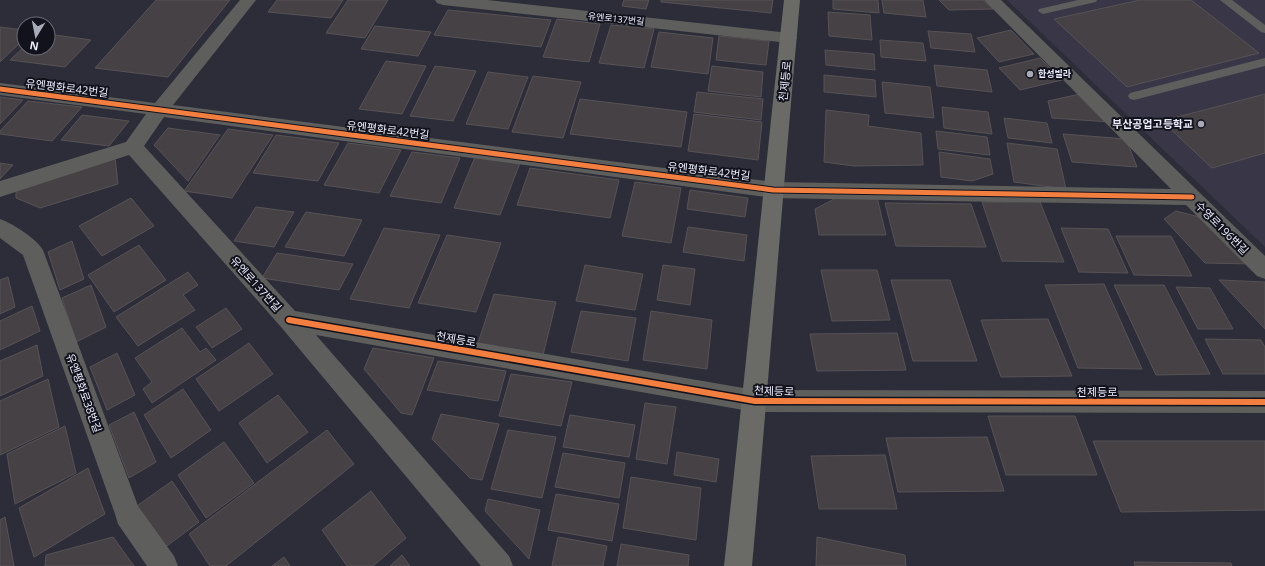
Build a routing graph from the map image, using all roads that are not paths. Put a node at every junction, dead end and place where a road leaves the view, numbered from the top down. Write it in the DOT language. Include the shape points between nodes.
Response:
graph roads {
  1 [pos="248,0"];
  2 [pos="443,0"];
  3 [pos="792,0"];
  4 [pos="992,0"];
  5 [pos="1092,0"];
  6 [pos="1225,0"];
  7 [pos="1043,11"];
  8 [pos="1265,30"];
  9 [pos="789,38"];
  10 [pos="1265,62"];
  11 [pos="0,89"];
  12 [pos="1134,96"];
  13 [pos="159,110"];
  14 [pos="133,147"];
  15 [pos="0,189"];
  16 [pos="773,190"];
  17 [pos="1192,197"];
  18 [pos="0,227"];
  19 [pos="1265,270"];
  20 [pos="289,320"];
  21 [pos="755,401"];
  22 [pos="1265,402"];
  23 [pos="164,566"];
  24 [pos="499,566"];
  25 [pos="738,566"];
  1 -- 13 [label="street"];
  2 -- 9 [label="street, 유엔로137번길"];
  3 -- 9 [label="street, 천제등로"];
  4 -- 17 [label="street, 수영로196번길"];
  5 -- 7 [label="lane"];
  6 -- 8 [label="lane"];
  9 -- 16 [label="street, 천제등로"];
  10 -- 12 [label="lane"];
  11 -- 13 [label="street, 유엔평화로42번길"];
  13 -- 14 [label="street"];
  13 -- 16 [label="street, 유엔평화로42번길"];
  14 -- 15 [label="street"];
  14 -- 20 [label="street, 유엔로137번길"];
  16 -- 17 [label="street, 유엔평화로42번길"];
  16 -- 21 [label="street, 천제등로"];
  17 -- 19 [label="street, 수영로196번길"];
  18 -- 23 [label="street, 유엔평화로38번길" via="32,250 128,514"];
  20 -- 21 [label="street, 천제등로"];
  20 -- 24 [label="street, 유엔로137번길"];
  21 -- 22 [label="street, 천제등로"];
  21 -- 25 [label="street, 천제등로"];
}
